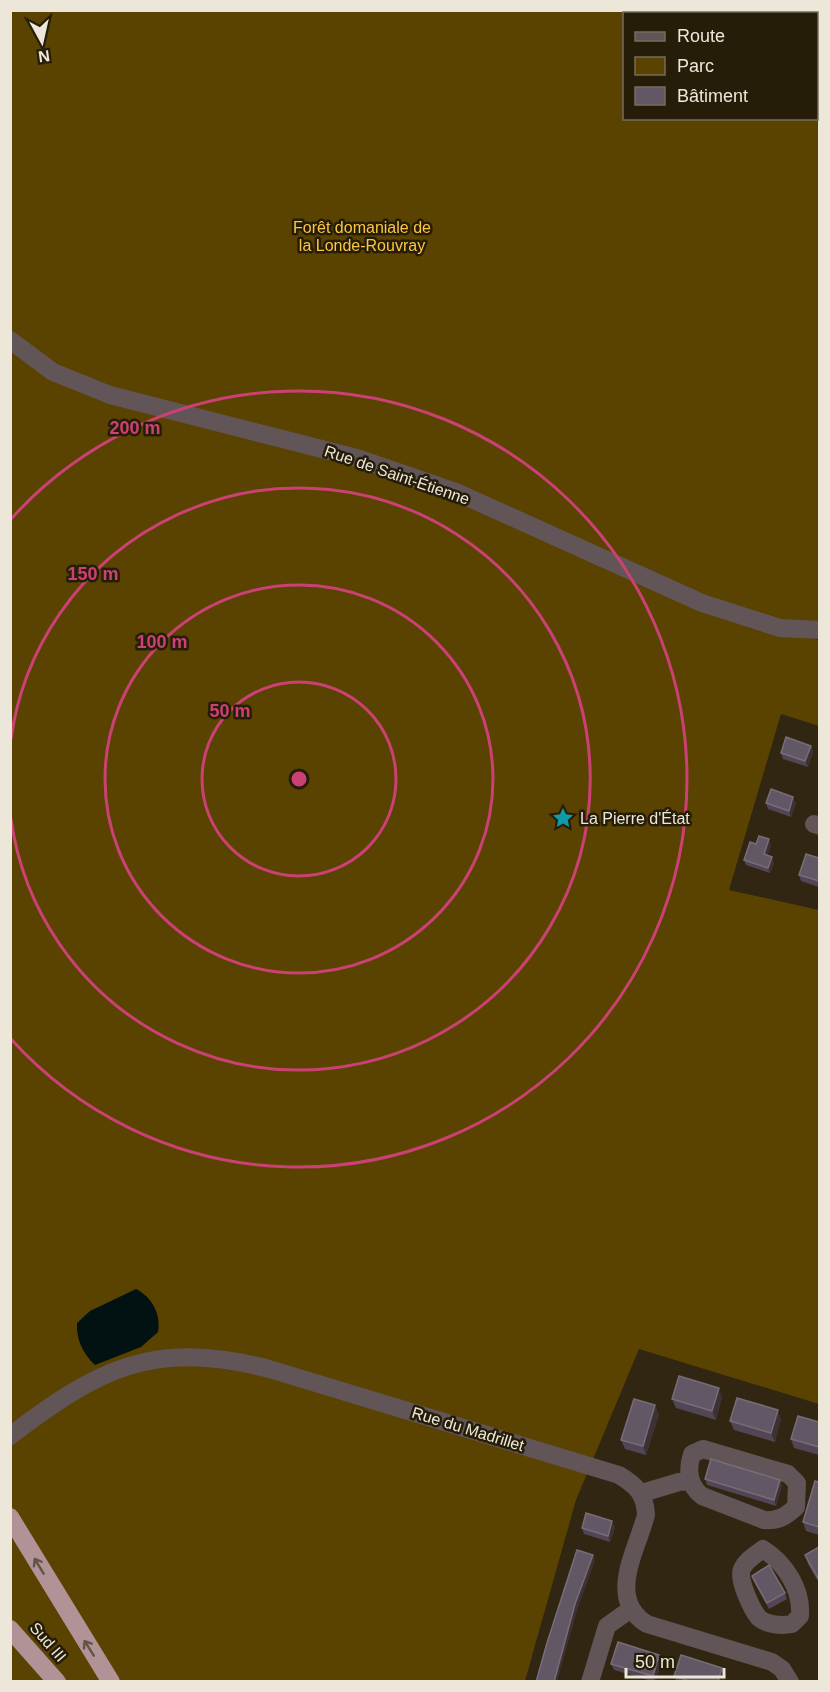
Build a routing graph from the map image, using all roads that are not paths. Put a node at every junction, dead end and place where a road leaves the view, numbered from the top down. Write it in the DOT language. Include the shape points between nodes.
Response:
graph roads {
  1 [pos="10,340"];
  2 [pos="819,630"];
  3 [pos="10,1436"];
  4 [pos="691,1481"];
  5 [pos="642,1493"];
  6 [pos="10,1517"];
  7 [pos="764,1520"];
  8 [pos="763,1549"];
  9 [pos="631,1609"];
  10 [pos="10,1629"];
  11 [pos="57,1682"];
  12 [pos="111,1682"];
  13 [pos="590,1682"];
  14 [pos="790,1682"];
  1 -- 2 [label="street, Rue de Saint-Étienne" via="53,372 110,395 357,458 456,492 702,603 780,628"];
  3 -- 5 [label="street, Rue du Madrillet" via="64,1396 111,1372 164,1358 212,1357 266,1368 619,1475"];
  4 -- 5 [label="street"];
  4 -- 7 [label="street" via="702,1496"];
  4 -- 7 [label="street" via="688,1466 692,1454 703,1449 788,1473 797,1483 796,1507 785,1517"];
  5 -- 9 [label="street" via="646,1515 625,1585"];
  12 -- 6 [label="highway, one-way"];
  7 -- 8 [label="street"];
  9 -- 13 [label="street" via="607,1626"];
  9 -- 14 [label="street" via="647,1624 772,1662"];
  10 -- 11 [label="highway, Sud III"];
}
